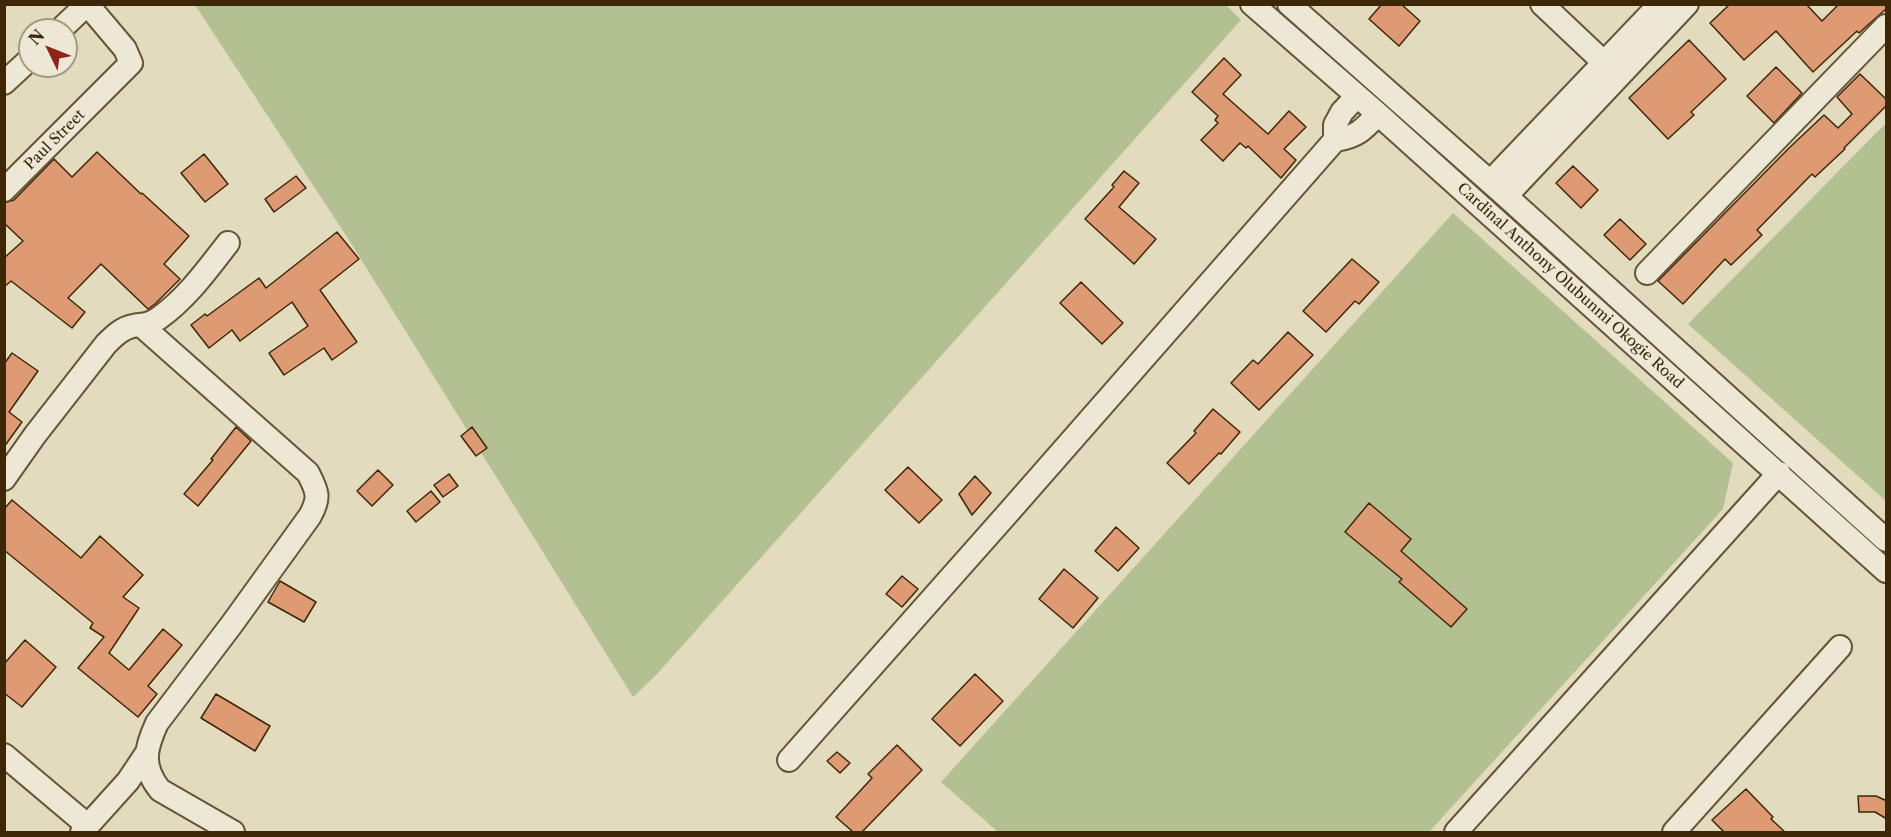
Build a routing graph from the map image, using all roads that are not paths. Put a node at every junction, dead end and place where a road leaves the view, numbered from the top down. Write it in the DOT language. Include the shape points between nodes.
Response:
graph roads {
  1 [pos="85,4"];
  2 [pos="1252,4"];
  3 [pos="1289,4"];
  4 [pos="1542,4"];
  5 [pos="1660,4"];
  6 [pos="1687,4"];
  7 [pos="73,18"];
  8 [pos="1887,26"];
  9 [pos="18,70"];
  10 [pos="1612,71"];
  11 [pos="4,83"];
  12 [pos="1357,96"];
  13 [pos="1378,114"];
  14 [pos="1335,140"];
  15 [pos="1498,189"];
  16 [pos="4,190"];
  17 [pos="228,243"];
  18 [pos="1647,273"];
  19 [pos="142,326"];
  20 [pos="1779,473"];
  21 [pos="4,479"];
  22 [pos="1887,540"];
  23 [pos="1887,571"];
  24 [pos="1840,647"];
  25 [pos="146,754"];
  26 [pos="4,755"];
  27 [pos="789,760"];
  28 [pos="152,780"];
  29 [pos="128,781"];
  30 [pos="84,829"];
  31 [pos="233,832"];
  32 [pos="1455,832"];
  33 [pos="1674,832"];
  1 -- 7 [label="street"];
  1 -- 16 [label="street, Paul Street" via="125,49 131,63"];
  2 -- 12 [label="street, Cardinal Anthony Olubunmi Okogie Road"];
  3 -- 15 [label="street, Cardinal Anthony Olubunmi Okogie Road"];
  4 -- 10 [label="street"];
  5 -- 10 [label="street"];
  6 -- 10 [label="street"];
  8 -- 18 [label="street"];
  9 -- 11 [label="street"];
  10 -- 15 [label="street"];
  12 -- 13 [label="street, Cardinal Anthony Olubunmi Okogie Road"];
  12 -- 14 [label="street" via="1335,125"];
  13 -- 14 [label="street" via="1350,138"];
  13 -- 20 [label="street, Cardinal Anthony Olubunmi Okogie Road"];
  14 -- 27 [label="street"];
  15 -- 22 [label="street, Cardinal Anthony Olubunmi Okogie Road"];
  17 -- 19 [label="street" via="190,290 157,319"];
  19 -- 21 [label="street" via="119,332 106,344"];
  19 -- 25 [label="street" via="308,473 316,489 317,503 157,723"];
  20 -- 23 [label="street, Cardinal Anthony Olubunmi Okogie Road"];
  20 -- 32 [label="street"];
  24 -- 33 [label="street"];
  25 -- 28 [label="street"];
  25 -- 29 [label="street"];
  26 -- 30 [label="street"];
  28 -- 29 [label="street"];
  28 -- 31 [label="street" via="166,795"];
  29 -- 30 [label="street"];
}
